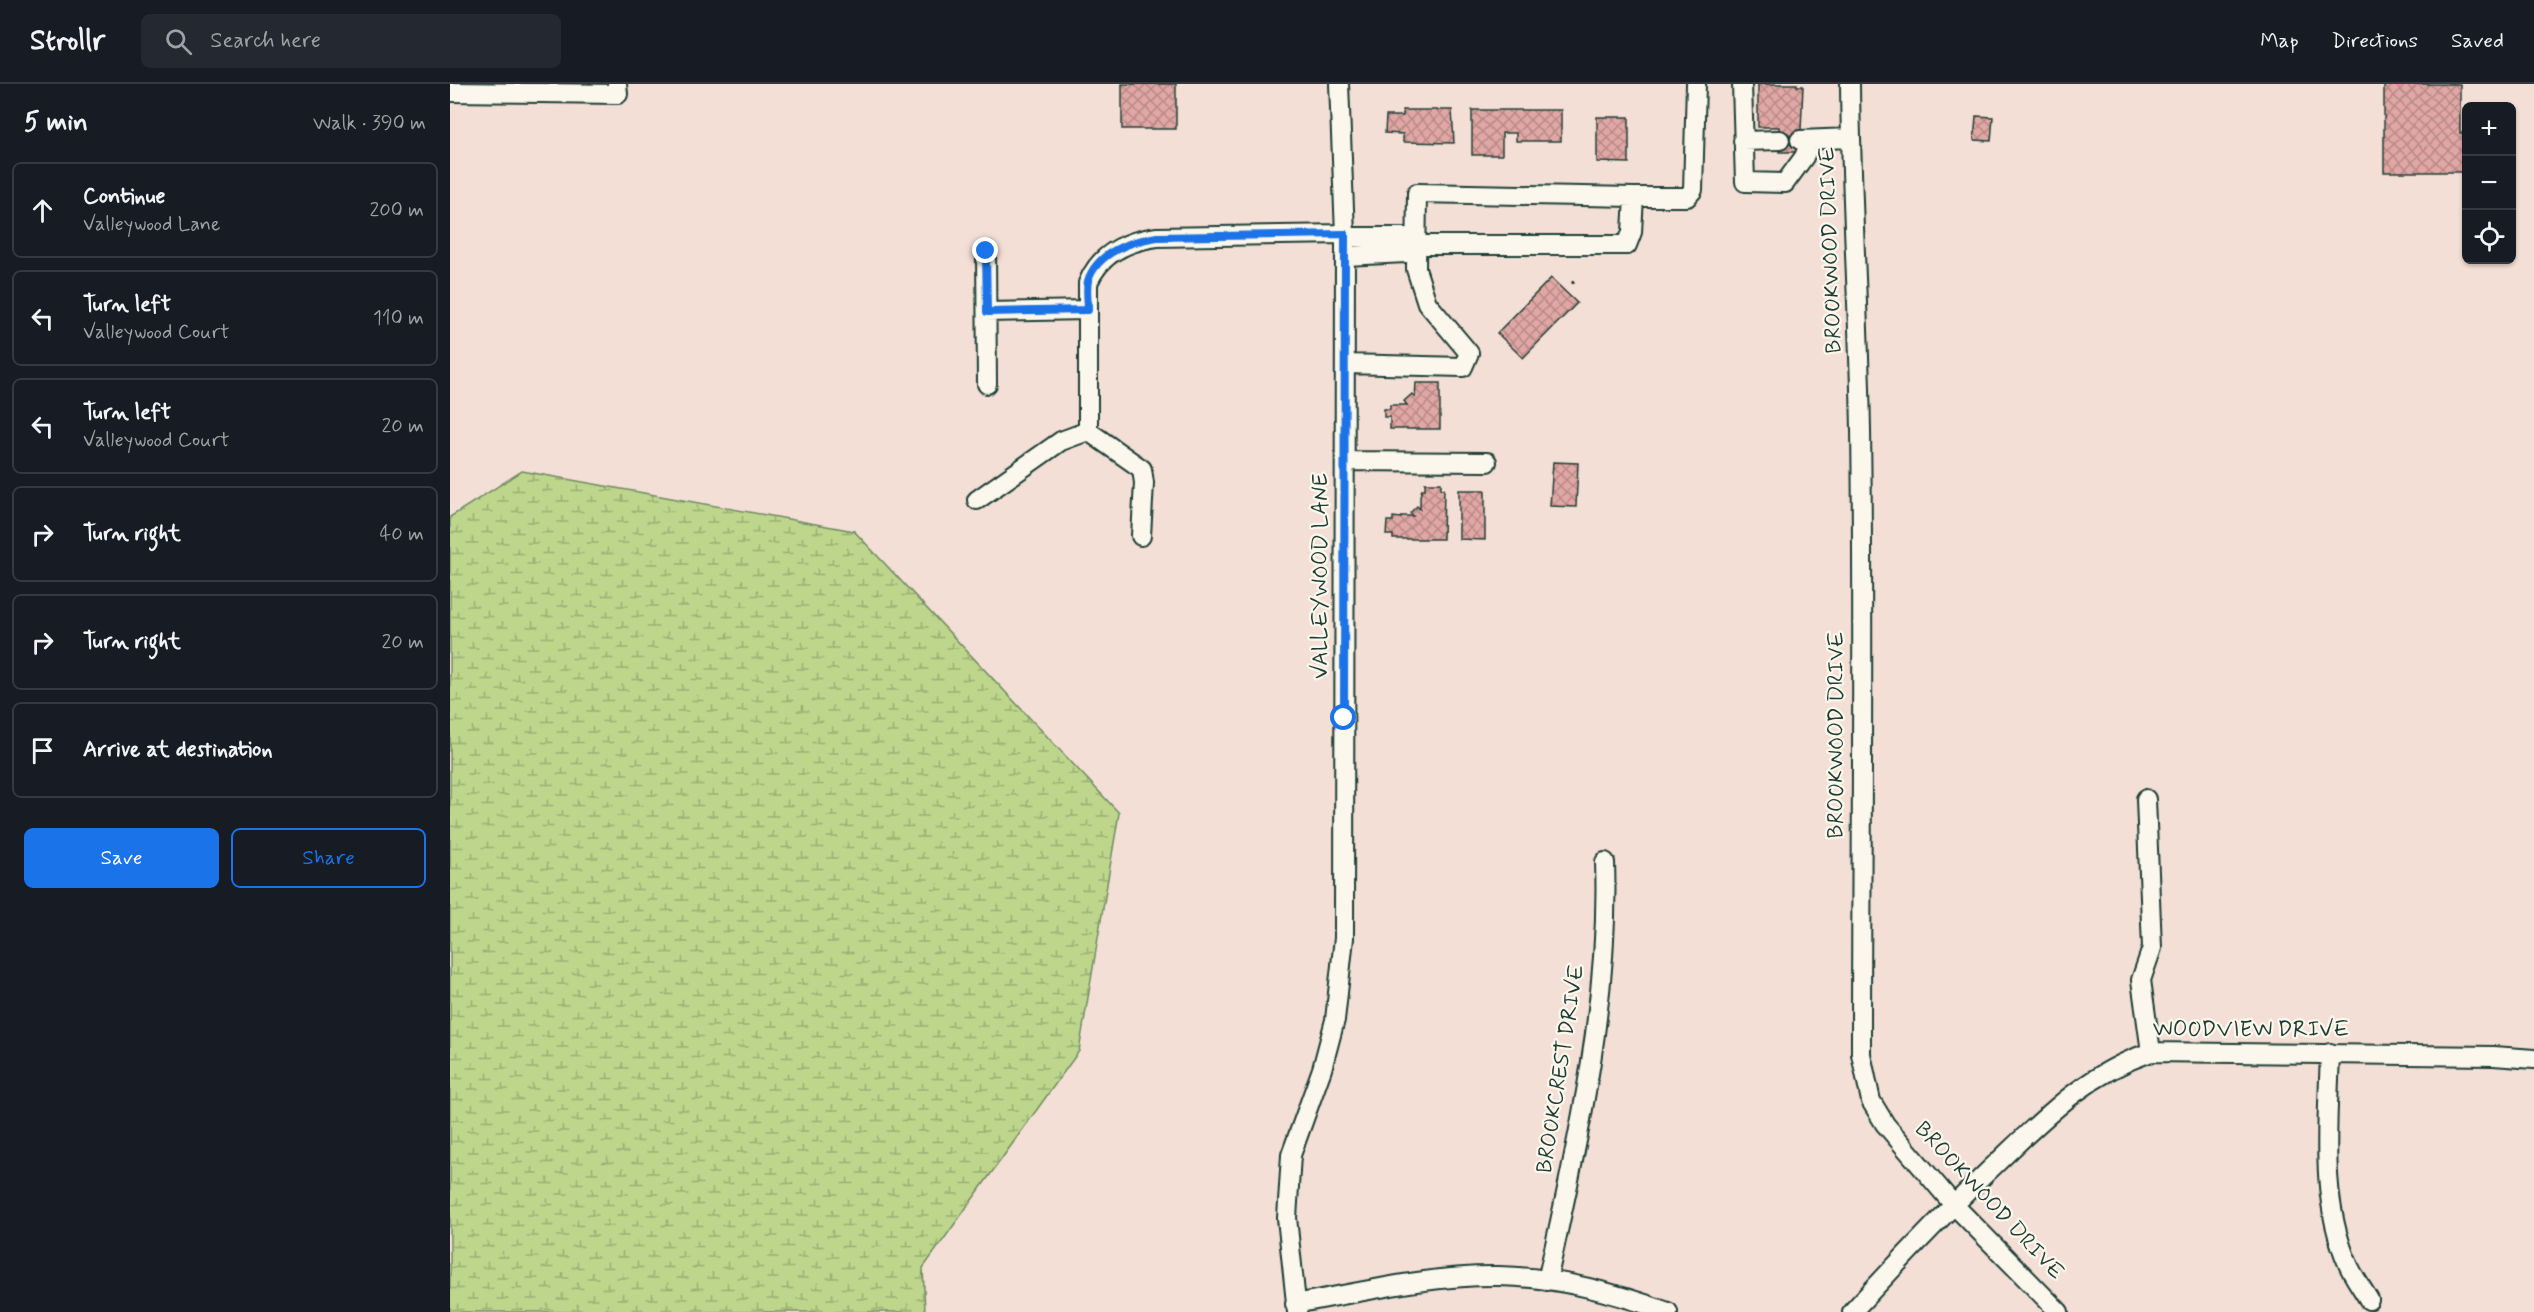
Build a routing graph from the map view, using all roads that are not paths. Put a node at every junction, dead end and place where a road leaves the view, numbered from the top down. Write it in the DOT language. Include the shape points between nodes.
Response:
graph roads {
  1 [pos="618,84"];
  2 [pos="1339,84"];
  3 [pos="1696,84"];
  4 [pos="1742,84"];
  5 [pos="1850,84"];
  6 [pos="450,92"];
  7 [pos="1850,138"];
  8 [pos="1780,140"];
  9 [pos="1743,141"];
  10 [pos="1634,197"];
  11 [pos="1345,236"];
  12 [pos="1417,245"];
  13 [pos="986,251"];
  14 [pos="1345,256"];
  15 [pos="1088,310"];
  16 [pos="987,312"];
  17 [pos="1345,364"];
  18 [pos="987,384"];
  19 [pos="1088,431"];
  20 [pos="1345,461"];
  21 [pos="1487,462"];
  22 [pos="976,500"];
  23 [pos="1141,536"];
  24 [pos="2146,799"];
  25 [pos="1605,862"];
  26 [pos="2151,1052"];
  27 [pos="2330,1053"];
  28 [pos="2534,1059"];
  29 [pos="1953,1204"];
  30 [pos="1547,1281"];
  31 [pos="2369,1300"];
  32 [pos="1296,1308"];
  33 [pos="1668,1312"];
  34 [pos="1852,1312"];
  35 [pos="2059,1312"];
  1 -- 6 [label="street" via="618,94"];
  2 -- 11 [label="street, VALLEYWOOD LANE"];
  3 -- 10 [label="street" via="1693,190 1687,197"];
  4 -- 9 [label="street"];
  5 -- 7 [label="street, BROOKWOOD DRIVE"];
  7 -- 9 [label="street" via="1805,140 1804,158 1785,183 1746,182"];
  7 -- 29 [label="street, BROOKWOOD DRIVE" via="1861,431 1861,1054 1871,1101 1885,1124"];
  8 -- 9 [label="street"];
  10 -- 12 [label="street" via="1632,232 1627,245"];
  10 -- 12 [label="street" via="1417,193"];
  11 -- 12 [label="street" via="1406,237"];
  11 -- 14 [label="street, VALLEYWOOD LANE"];
  11 -- 15 [label="street" via="1136,240 1119,248 1093,271 1088,283"];
  12 -- 14 [label="street" via="1406,253"];
  12 -- 17 [label="street" via="1416,269 1427,303 1469,353 1463,367"];
  13 -- 16 [label="street"];
  14 -- 17 [label="street, VALLEYWOOD LANE"];
  15 -- 16 [label="street"];
  15 -- 19 [label="street"];
  16 -- 18 [label="street"];
  17 -- 20 [label="street, VALLEYWOOD LANE"];
  19 -- 22 [label="street" via="1060,441"];
  19 -- 23 [label="street" via="1142,469"];
  20 -- 21 [label="street"];
  20 -- 32 [label="street, VALLEYWOOD LANE" via="1344,938 1335,1020 1291,1155 1287,1218"];
  24 -- 26 [label="street" via="2152,948 2141,980"];
  25 -- 30 [label="street, BROOKCREST DRIVE" via="1607,910 1595,1027"];
  26 -- 27 [label="street, WOODVIEW DRIVE"];
  26 -- 29 [label="street, WOODVIEW DRIVE" via="2119,1063 2075,1092"];
  27 -- 28 [label="street, WOODVIEW DRIVE"];
  27 -- 31 [label="street" via="2331,1202 2348,1264"];
  29 -- 34 [label="street, WOODVIEW DRIVE"];
  29 -- 35 [label="street, BROOKWOOD DRIVE"];
  30 -- 32 [label="street" via="1499,1276 1436,1280"];
  30 -- 33 [label="street" via="1632,1299"];
}
